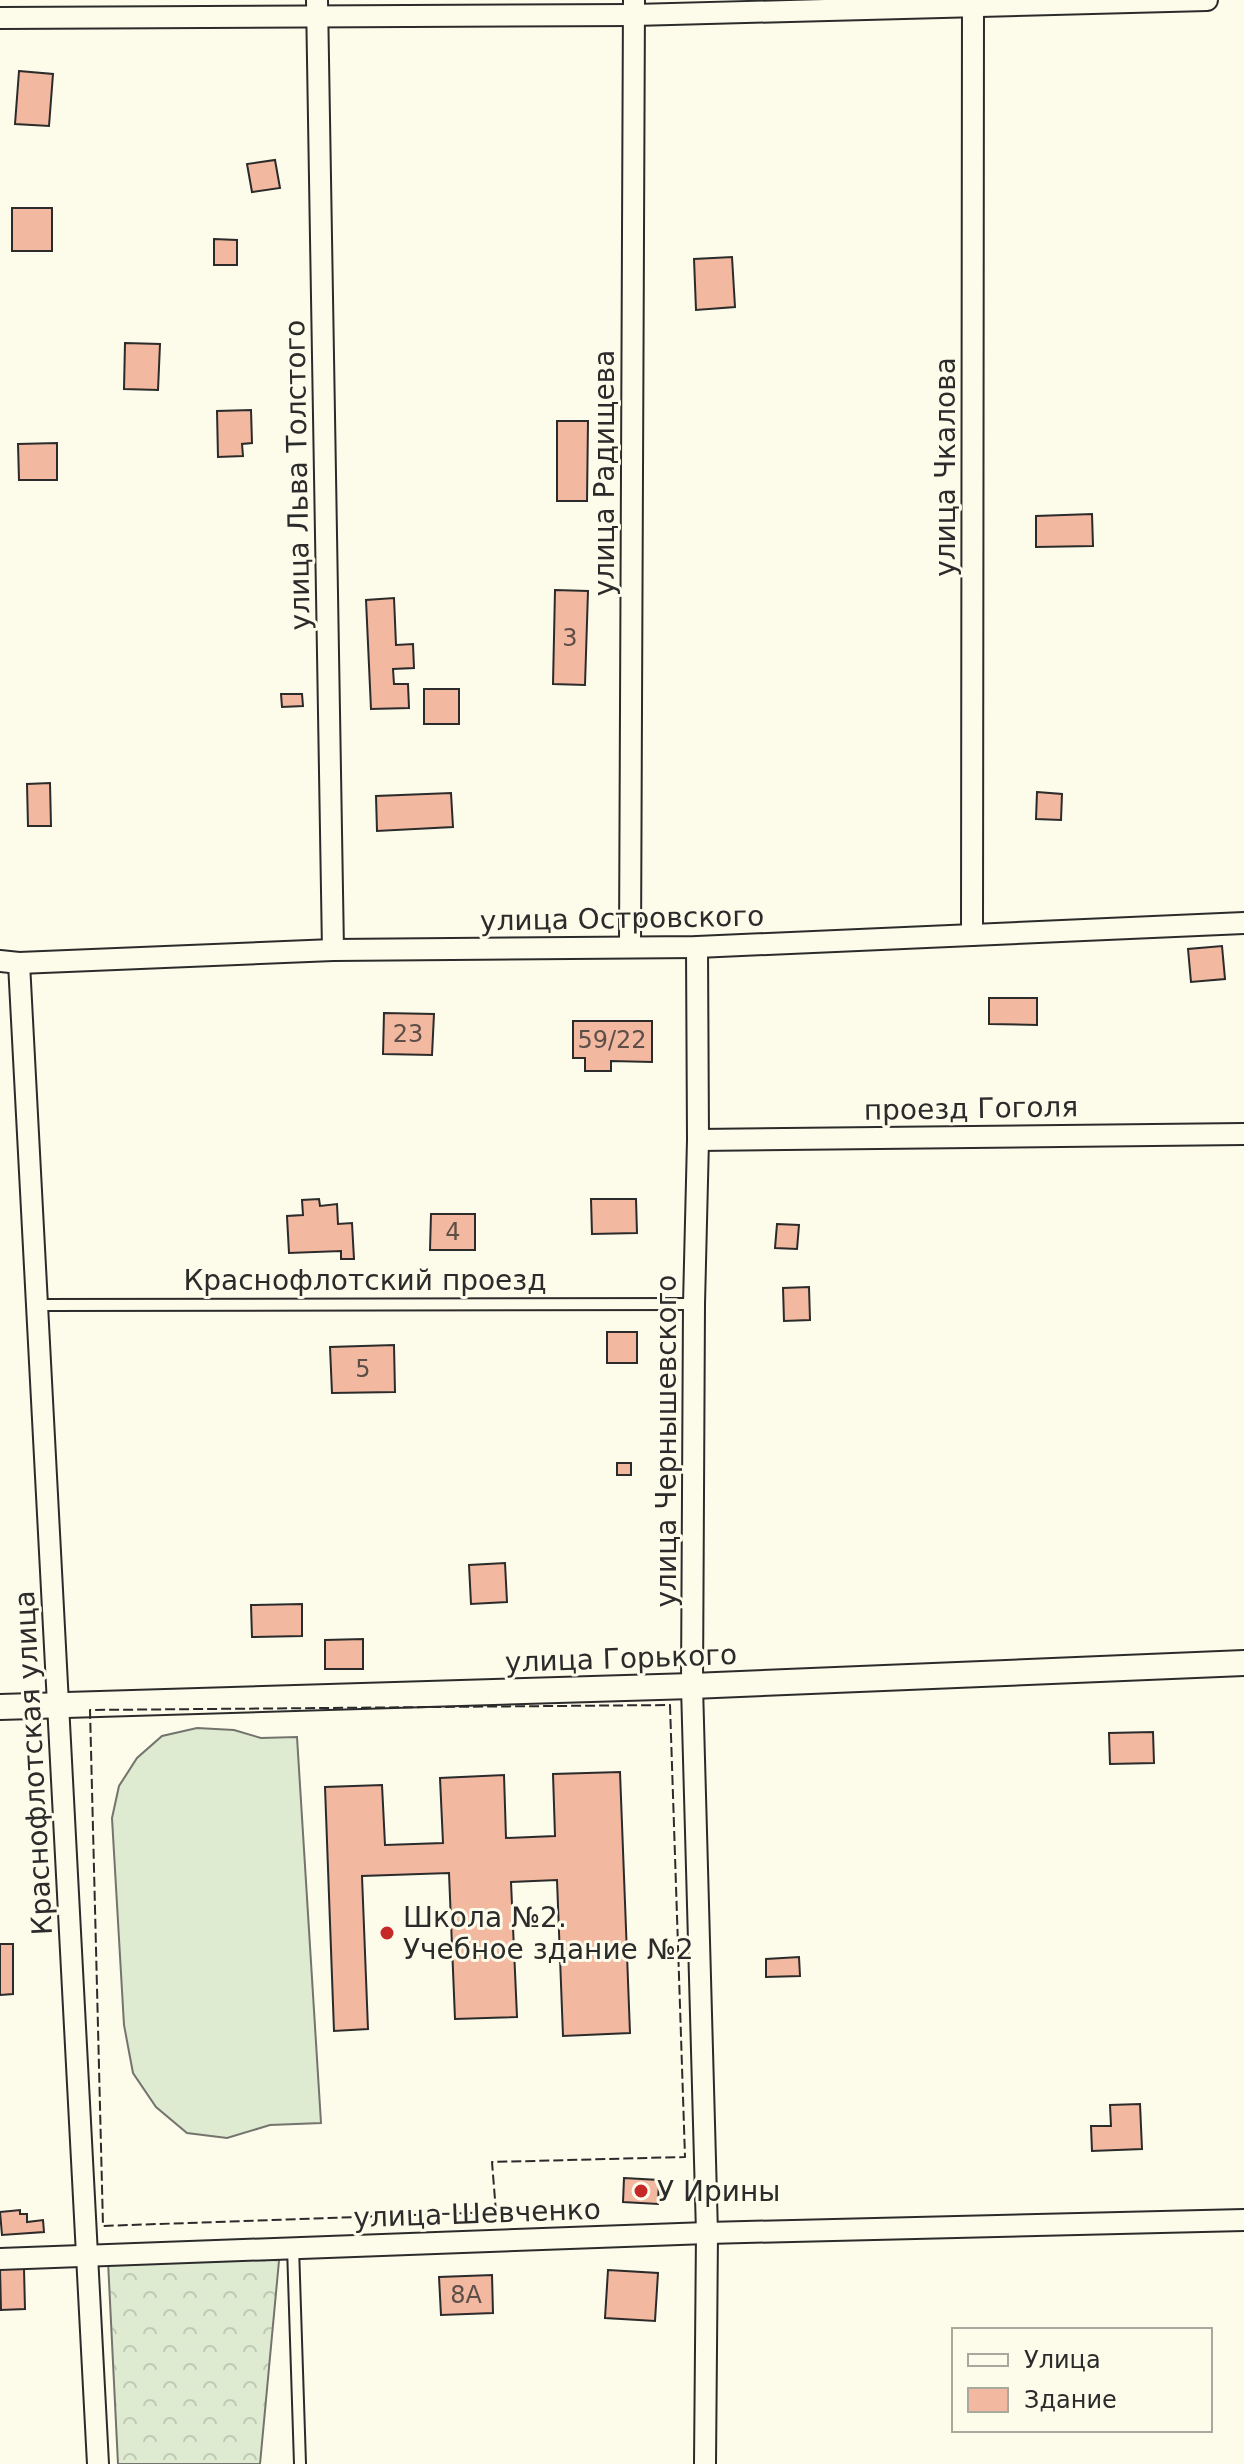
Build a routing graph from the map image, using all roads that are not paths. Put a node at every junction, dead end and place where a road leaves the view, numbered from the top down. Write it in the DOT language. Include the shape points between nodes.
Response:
graph roads {
  1 [pos="1207,0"];
  2 [pos="973,3"];
  3 [pos="634,8"];
  4 [pos="317,9"];
  5 [pos="0,18"];
  6 [pos="1244,923"];
  7 [pos="972,935"];
  8 [pos="630,946"];
  9 [pos="697,947"];
  10 [pos="333,950"];
  11 [pos="10,962"];
  12 [pos="1244,1134"];
  13 [pos="698,1140"];
  14 [pos="694,1304"];
  15 [pos="36,1305"];
  16 [pos="1244,1663"];
  17 [pos="692,1686"];
  18 [pos="59,1704"];
  19 [pos="0,1707"];
  20 [pos="1244,2220"];
  21 [pos="707,2233"];
  22 [pos="293,2247"];
  23 [pos="85,2254"];
  24 [pos="0,2259"];
  25 [pos="98,2464"];
  26 [pos="300,2464"];
  27 [pos="705,2464"];
  1 -- 2 [label="street"];
  2 -- 3 [label="street"];
  2 -- 7 [label="street, улица Чкалова"];
  3 -- 4 [label="street"];
  3 -- 8 [label="street, улица Радищева"];
  4 -- 5 [label="street"];
  4 -- 10 [label="street, улица Льва Толстого"];
  6 -- 7 [label="street, улица Островского"];
  7 -- 9 [label="street, улица Островского"];
  8 -- 9 [label="street, улица Островского"];
  8 -- 10 [label="street, улица Островского"];
  9 -- 13 [label="street, улица Чернышевского"];
  10 -- 11 [label="street, улица Островского"];
  11 -- 15 [label="street, Краснофлотская улица"];
  12 -- 13 [label="street, проезд Гоголя"];
  13 -- 14 [label="street, улица Чернышевского"];
  14 -- 15 [label="lane, Краснофлотский проезд"];
  14 -- 17 [label="street, улица Чернышевского"];
  15 -- 18 [label="street, Краснофлотская улица"];
  16 -- 17 [label="street, улица Горького"];
  17 -- 18 [label="street, улица Горького"];
  17 -- 21 [label="street, улица Чернышевского"];
  18 -- 19 [label="street, улица Горького"];
  18 -- 23 [label="street, Краснофлотская улица"];
  20 -- 21 [label="street, улица Шевченко"];
  21 -- 22 [label="street, улица Шевченко"];
  21 -- 27 [label="street, улица Чернышевского"];
  22 -- 23 [label="street, улица Шевченко"];
  22 -- 26 [label="lane"];
  23 -- 24 [label="street, улица Шевченко"];
  23 -- 25 [label="street, Краснофлотская улица"];
}
